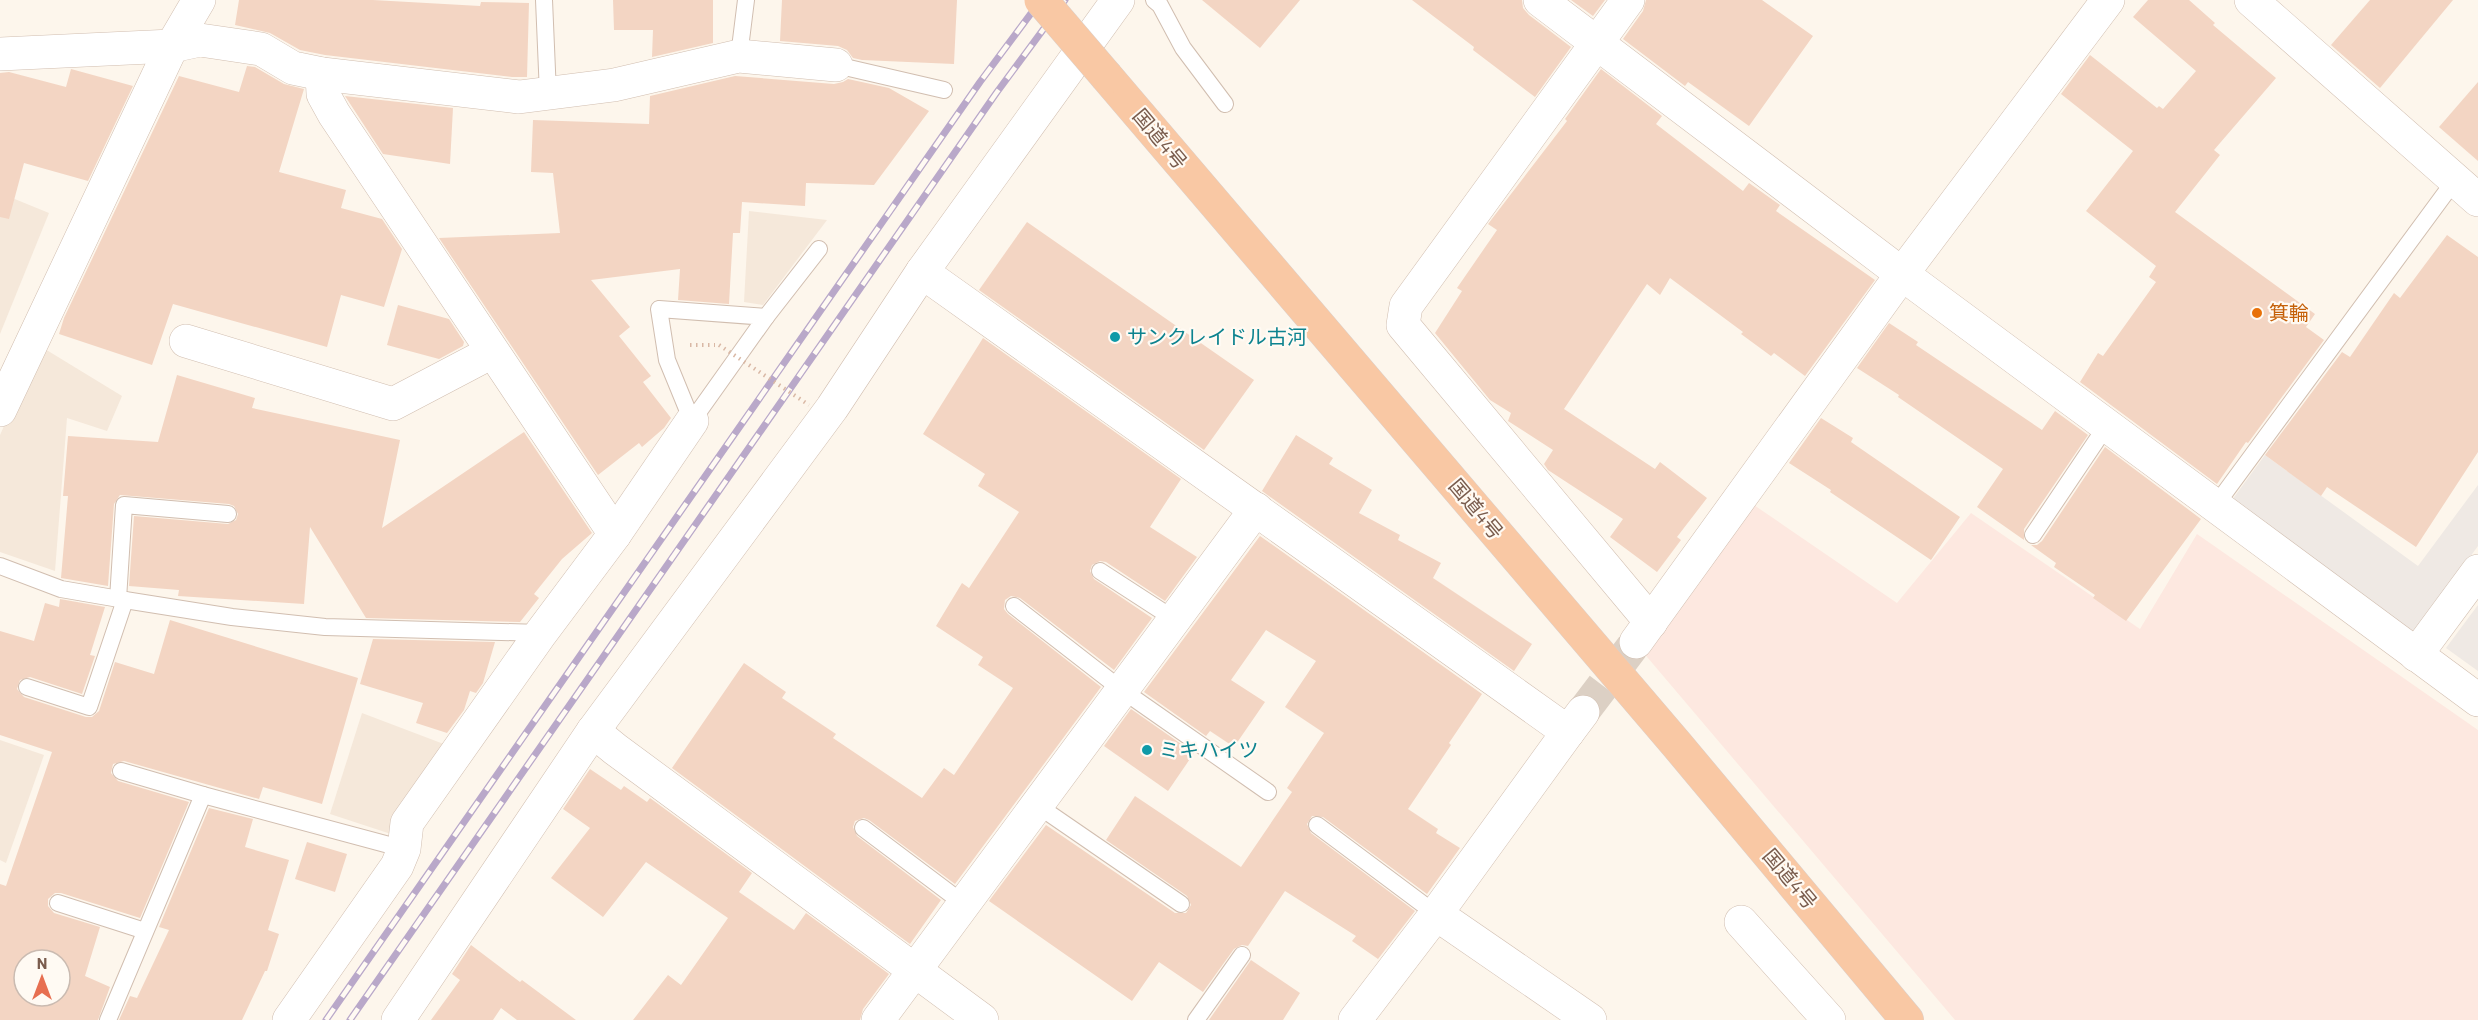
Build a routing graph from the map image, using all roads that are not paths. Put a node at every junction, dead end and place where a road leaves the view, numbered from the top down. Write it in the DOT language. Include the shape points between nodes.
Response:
graph roads {
  1 [pos="199,0"];
  2 [pos="544,0"];
  3 [pos="746,0"];
  4 [pos="1041,0"];
  5 [pos="1118,0"];
  6 [pos="1154,0"];
  7 [pos="1540,0"];
  8 [pos="1628,0"];
  9 [pos="2109,0"];
  10 [pos="2251,0"];
  11 [pos="1597,43"];
  12 [pos="172,46"];
  13 [pos="0,54"];
  14 [pos="739,56"];
  15 [pos="836,65"];
  16 [pos="322,74"];
  17 [pos="944,90"];
  18 [pos="548,94"];
  19 [pos="1225,104"];
  20 [pos="2466,190"];
  21 [pos="819,249"];
  22 [pos="922,272"];
  23 [pos="1902,274"];
  24 [pos="766,317"];
  25 [pos="186,341"];
  26 [pos="492,352"];
  27 [pos="0,410"];
  28 [pos="692,421"];
  29 [pos="2107,425"];
  30 [pos="2215,506"];
  31 [pos="1256,509"];
  32 [pos="228,514"];
  33 [pos="615,534"];
  34 [pos="2033,535"];
  35 [pos="0,566"];
  36 [pos="1100,571"];
  37 [pos="2478,571"];
  38 [pos="122,599"];
  39 [pos="1014,606"];
  40 [pos="1174,619"];
  41 [pos="541,633"];
  42 [pos="2416,654"];
  43 [pos="27,687"];
  44 [pos="1122,690"];
  45 [pos="2478,700"];
  46 [pos="593,731"];
  47 [pos="121,771"];
  48 [pos="1268,792"];
  49 [pos="203,795"];
  50 [pos="1037,805"];
  51 [pos="1317,825"];
  52 [pos="862,828"];
  53 [pos="404,849"];
  54 [pos="58,903"];
  55 [pos="964,904"];
  56 [pos="1181,904"];
  57 [pos="1436,914"];
  58 [pos="1741,922"];
  59 [pos="145,931"];
  60 [pos="1242,955"];
  61 [pos="915,971"];
  62 [pos="108,1020"];
  63 [pos="289,1020"];
  64 [pos="398,1020"];
  65 [pos="878,1020"];
  66 [pos="982,1020"];
  67 [pos="1196,1020"];
  68 [pos="1355,1020"];
  69 [pos="1590,1020"];
  70 [pos="1829,1020"];
  71 [pos="1907,1020"];
  1 -- 12 [label="street"];
  2 -- 18 [label="lane"];
  3 -- 14 [label="lane"];
  4 -- 71 [label="highway, 国道4号, bridge"];
  5 -- 22 [label="street"];
  6 -- 19 [label="lane"];
  7 -- 11 [label="street"];
  8 -- 11 [label="street"];
  9 -- 23 [label="street"];
  10 -- 20 [label="street"];
  11 -- 23 [label="street"];
  11 -- 23 [label="street" via="1406,306 1403,325 1643,632"];
  12 -- 13 [label="street"];
  12 -- 16 [label="street" via="200,40 224,42 261,49 293,68"];
  12 -- 27 [label="street"];
  14 -- 15 [label="street"];
  14 -- 18 [label="street" via="614,85"];
  15 -- 17 [label="lane"];
  16 -- 18 [label="street" via="519,97"];
  16 -- 26 [label="street" via="323,94 334,114"];
  20 -- 30 [label="lane"];
  21 -- 24 [label="lane"];
  22 -- 31 [label="street"];
  22 -- 46 [label="street" via="832,408"];
  23 -- 29 [label="street"];
  24 -- 28 [label="lane"];
  24 -- 28 [label="lane" via="659,309 667,360"];
  25 -- 26 [label="street" via="393,404"];
  26 -- 33 [label="street"];
  28 -- 33 [label="street"];
  29 -- 30 [label="street"];
  29 -- 34 [label="lane"];
  30 -- 42 [label="street"];
  31 -- 40 [label="street"];
  31 -- 57 [label="street" via="1575,722"];
  32 -- 38 [label="lane" via="124,505"];
  33 -- 41 [label="street"];
  35 -- 38 [label="lane" via="61,589"];
  36 -- 40 [label="lane"];
  37 -- 42 [label="street"];
  38 -- 41 [label="lane" via="232,618 325,627"];
  38 -- 43 [label="lane" via="89,707"];
  39 -- 44 [label="lane"];
  40 -- 44 [label="street"];
  41 -- 53 [label="street" via="407,823"];
  42 -- 45 [label="street"];
  44 -- 48 [label="lane"];
  44 -- 50 [label="street"];
  46 -- 61 [label="street"];
  46 -- 64 [label="street"];
  47 -- 49 [label="lane"];
  49 -- 53 [label="lane"];
  49 -- 59 [label="lane"];
  50 -- 55 [label="street"];
  50 -- 56 [label="lane"];
  51 -- 57 [label="lane"];
  52 -- 55 [label="lane"];
  53 -- 63 [label="street" via="397,866"];
  54 -- 59 [label="lane"];
  55 -- 61 [label="street"];
  57 -- 68 [label="street"];
  57 -- 69 [label="street"];
  58 -- 70 [label="street"];
  59 -- 62 [label="lane"];
  60 -- 67 [label="lane"];
  61 -- 65 [label="street"];
  61 -- 66 [label="street"];
}
